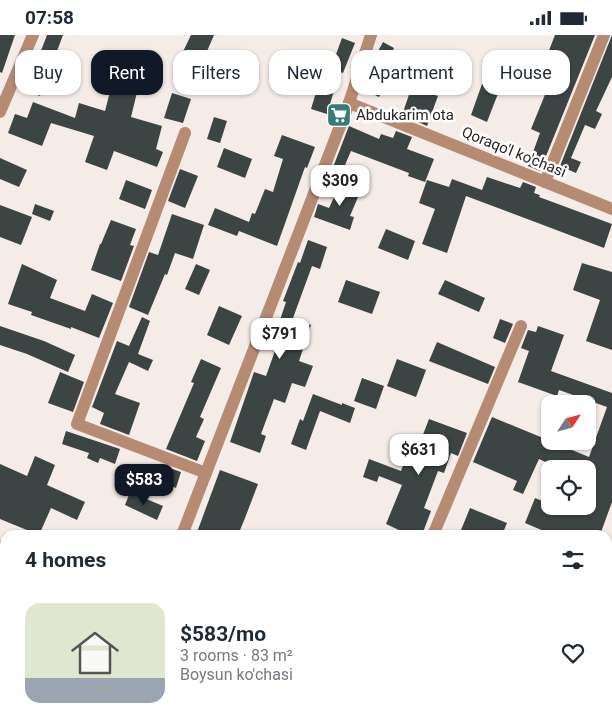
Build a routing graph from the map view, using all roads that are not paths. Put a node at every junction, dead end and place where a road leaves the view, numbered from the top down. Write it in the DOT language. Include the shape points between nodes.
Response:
graph roads {
  1 [pos="33,35"];
  2 [pos="371,35"];
  3 [pos="604,35"];
  4 [pos="349,103"];
  5 [pos="0,112"];
  6 [pos="185,133"];
  7 [pos="546,183"];
  8 [pos="612,209"];
  9 [pos="521,326"];
  10 [pos="206,473"];
  11 [pos="184,530"];
  12 [pos="435,530"];
  1 -- 5 [label="street"];
  2 -- 4 [label="street"];
  3 -- 7 [label="street"];
  4 -- 7 [label="street, Qoraqo'l ko'chasi"];
  4 -- 10 [label="street"];
  6 -- 10 [label="street" via="77,424"];
  7 -- 8 [label="street, Qoraqo'l ko'chasi"];
  9 -- 12 [label="street"];
  10 -- 11 [label="street"];
}
